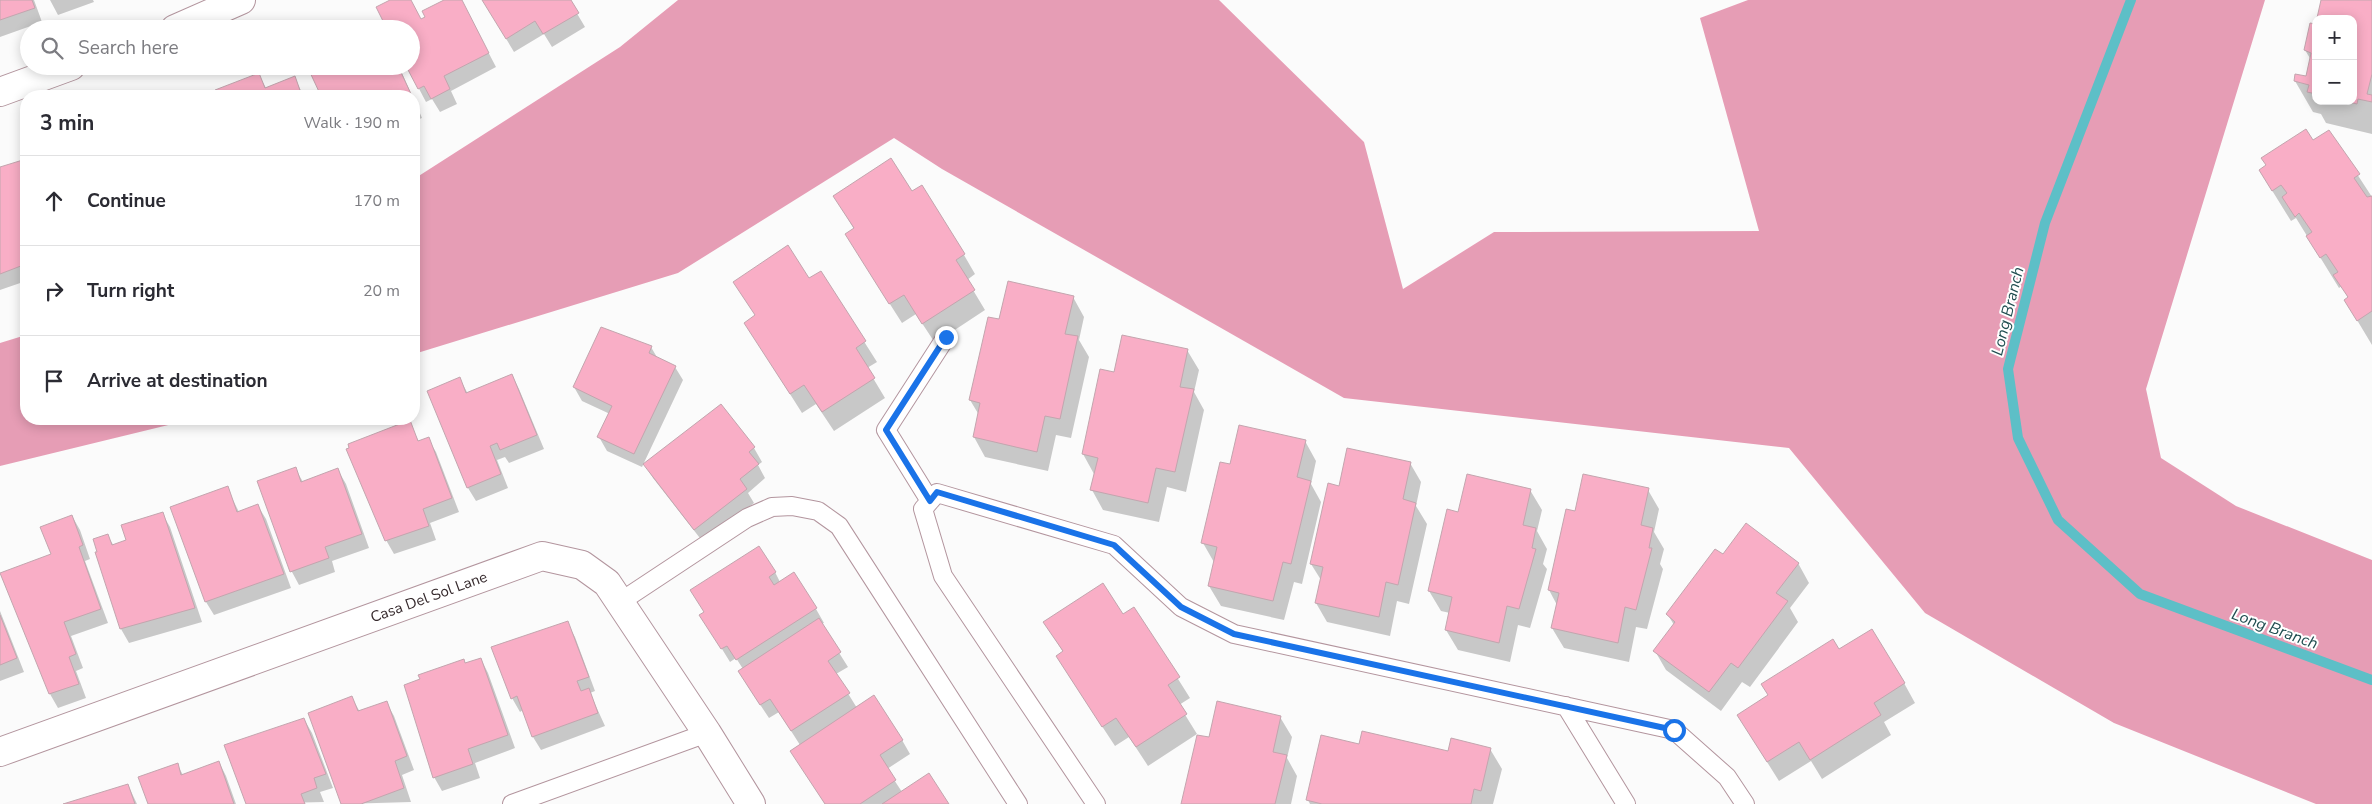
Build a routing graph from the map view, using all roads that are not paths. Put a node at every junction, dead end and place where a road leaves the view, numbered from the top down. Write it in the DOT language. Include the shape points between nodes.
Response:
graph roads {
  1 [pos="241,0"];
  2 [pos="195,20"];
  3 [pos="46,75"];
  4 [pos="0,92"];
  5 [pos="946,337"];
  6 [pos="930,501"];
  7 [pos="620,602"];
  8 [pos="1566,706"];
  9 [pos="707,733"];
  10 [pos="0,752"];
  11 [pos="512,804"];
  12 [pos="751,804"];
  13 [pos="1018,804"];
  14 [pos="1096,804"];
  15 [pos="1626,804"];
  16 [pos="1745,804"];
  1 -- 2 [label="street"];
  3 -- 4 [label="street"];
  5 -- 6 [label="lane" via="886,430"];
  6 -- 8 [label="lane" via="937,492 1114,545 1181,607 1234,634"];
  6 -- 14 [label="lane" via="923,509 943,576"];
  7 -- 9 [label="street, Casa Del Sol Lane"];
  7 -- 10 [label="street, Casa Del Sol Lane" via="607,583 582,565 542,556"];
  7 -- 13 [label="lane" via="747,518 772,507 792,506 818,511 839,526"];
  8 -- 15 [label="lane"];
  8 -- 16 [label="lane" via="1674,730 1727,777"];
  9 -- 11 [label="lane"];
  9 -- 12 [label="street, Casa Del Sol Lane"];
}
